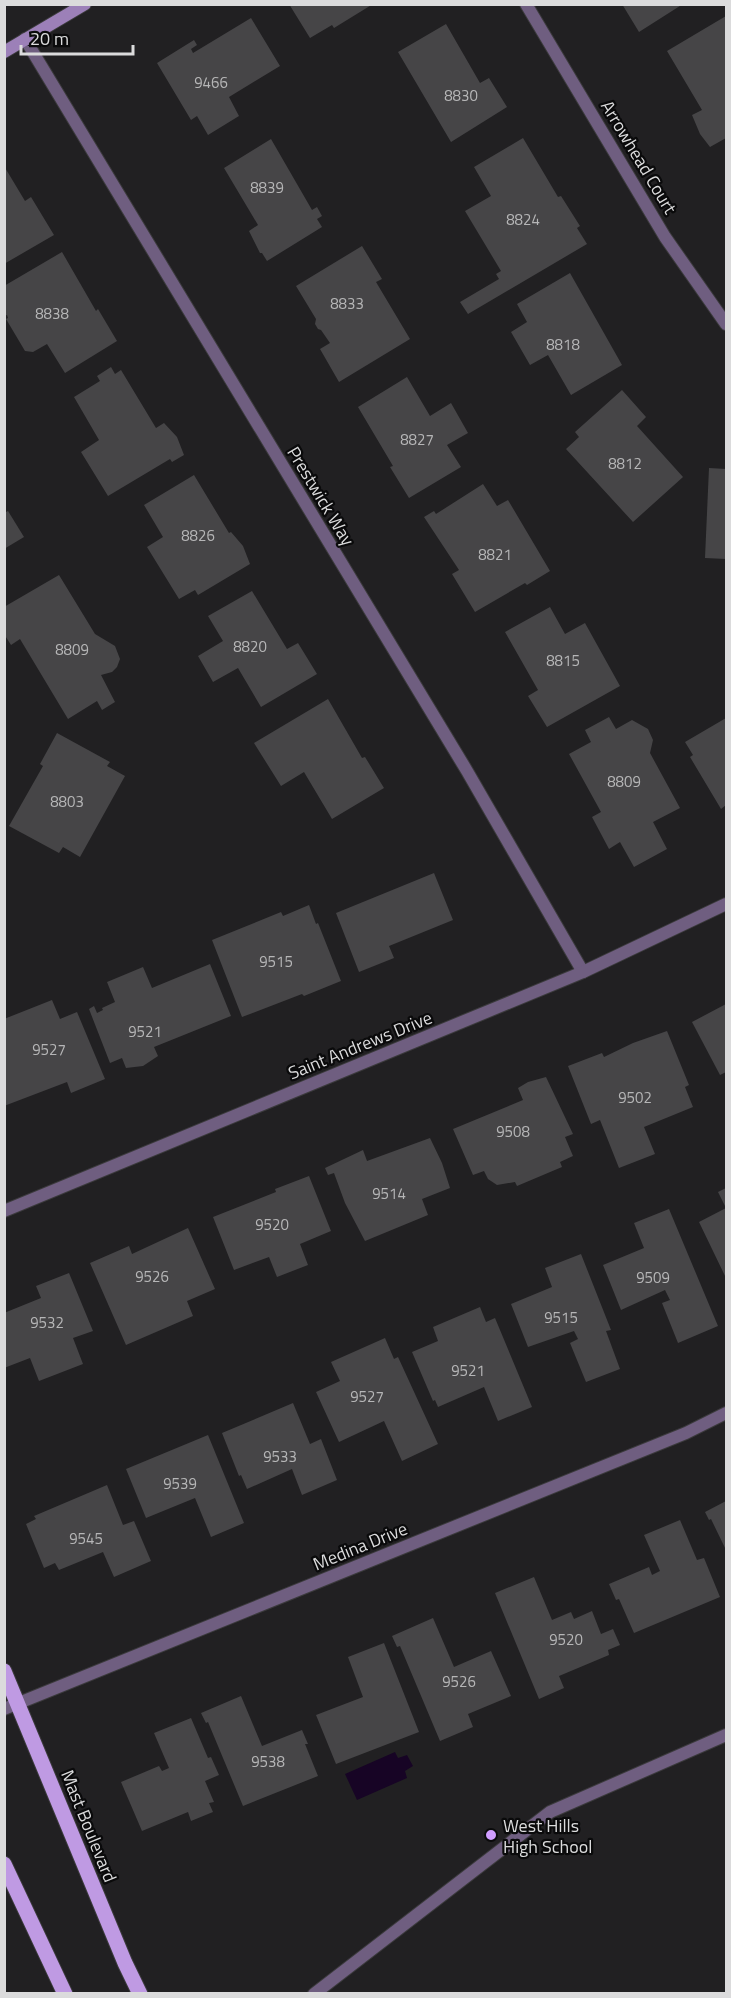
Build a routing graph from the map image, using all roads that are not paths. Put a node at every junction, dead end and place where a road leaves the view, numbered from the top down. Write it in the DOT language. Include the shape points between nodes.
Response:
graph roads {
  1 [pos="85,4"];
  2 [pos="526,4"];
  3 [pos="25,39"];
  4 [pos="4,52"];
  5 [pos="726,324"];
  6 [pos="726,904"];
  7 [pos="584,972"];
  8 [pos="4,1211"];
  9 [pos="726,1413"];
  10 [pos="4,1671"];
  11 [pos="11,1706"];
  12 [pos="726,1735"];
  13 [pos="4,1863"];
  14 [pos="65,1994"];
  15 [pos="140,1994"];
  16 [pos="314,1994"];
  1 -- 3 [label="street"];
  2 -- 5 [label="street, Arrowhead Court" via="665,237"];
  3 -- 4 [label="street"];
  3 -- 7 [label="street, Prestwick Way"];
  6 -- 7 [label="street, Saint Andrews Drive"];
  7 -- 8 [label="street, Saint Andrews Drive"];
  9 -- 11 [label="street, Medina Drive" via="675,1438"];
  10 -- 11 [label="main road, Mast Boulevard"];
  11 -- 15 [label="main road, Mast Boulevard"];
  12 -- 16 [label="street" via="550,1812"];
  13 -- 14 [label="main road"];
}
